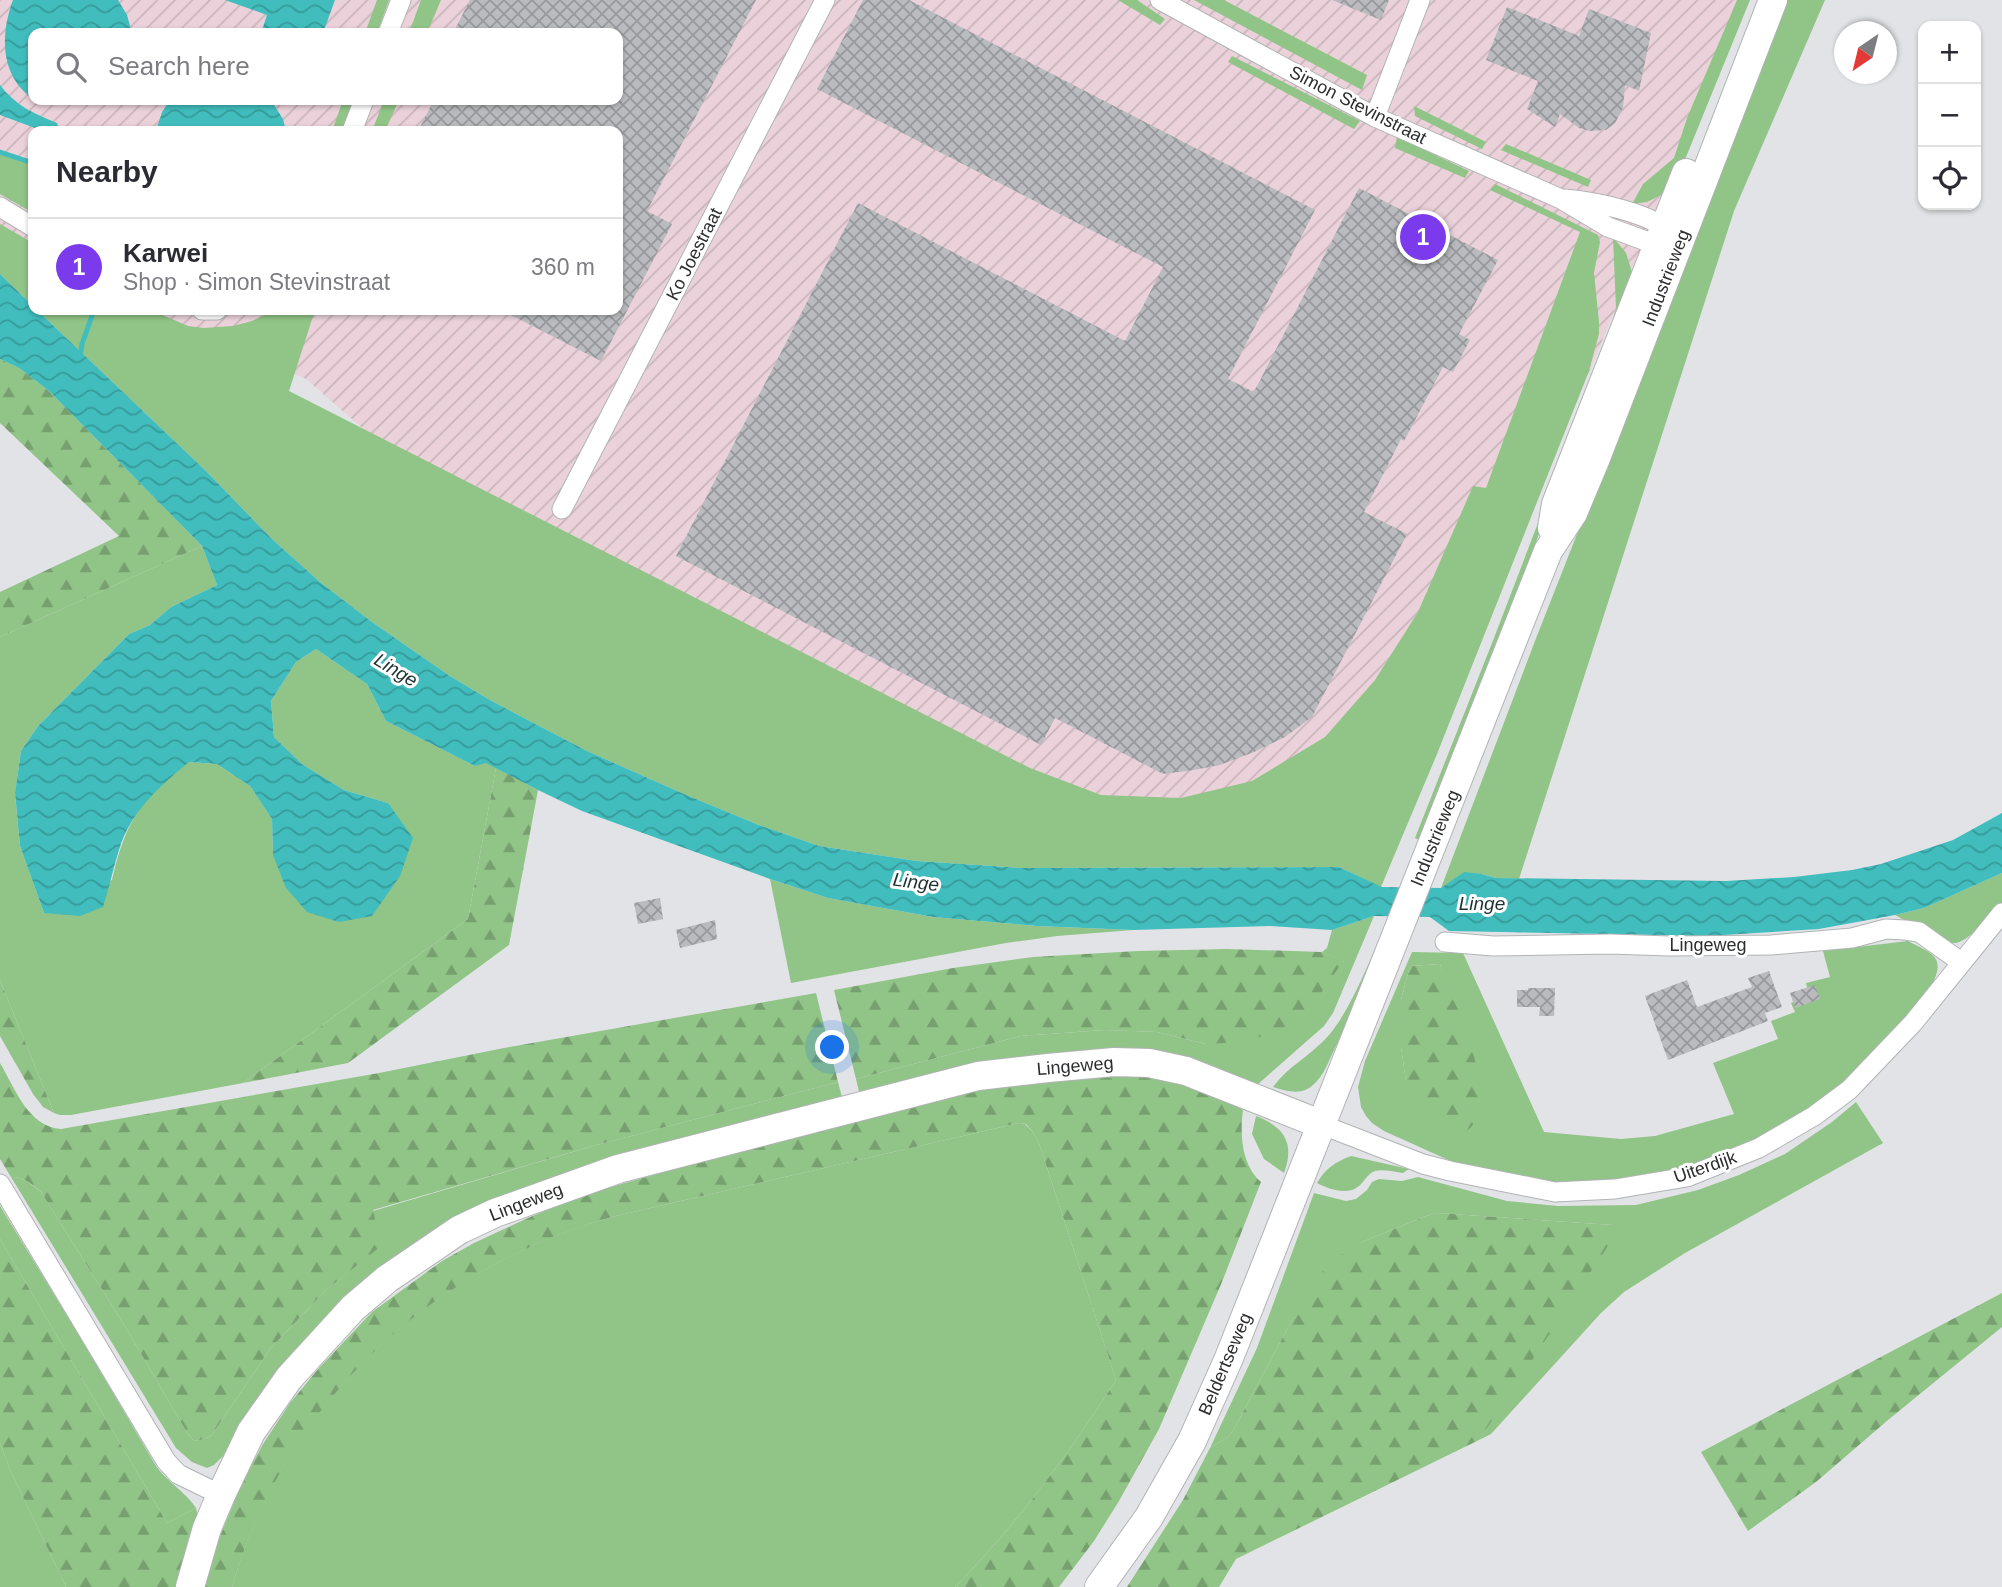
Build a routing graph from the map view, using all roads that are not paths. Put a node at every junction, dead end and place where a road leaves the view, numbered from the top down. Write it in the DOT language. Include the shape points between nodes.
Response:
graph roads {
  1 [pos="401,0"];
  2 [pos="825,0"];
  3 [pos="1160,0"];
  4 [pos="1420,0"];
  5 [pos="1754,0"];
  6 [pos="1773,0"];
  7 [pos="390,28"];
  8 [pos="362,105"];
  9 [pos="1375,117"];
  10 [pos="354,126"];
  11 [pos="0,207"];
  12 [pos="28,223"];
  13 [pos="1667,238"];
  14 [pos="562,509"];
  15 [pos="2002,913"];
  16 [pos="1445,942"];
  17 [pos="1961,962"];
  18 [pos="1320,1124"];
  19 [pos="0,1184"];
  20 [pos="221,1495"];
  21 [pos="190,1587"];
  22 [pos="1099,1587"];
  1 -- 7 [label="street"];
  2 -- 14 [label="street, Ko Joestraat"];
  3 -- 9 [label="street, Simon Stevinstraat"];
  4 -- 9 [label="street"];
  5 -- 13 [label="main road, Industrieweg"];
  6 -- 13 [label="main road, Industrieweg"];
  8 -- 10 [label="street"];
  9 -- 13 [label="street, Simon Stevinstraat" via="1561,199 1604,205"];
  11 -- 12 [label="street"];
  13 -- 18 [label="main road, Industrieweg" via="1573,513 1548,551"];
  15 -- 17 [label="street, Uiterdijk"];
  16 -- 17 [label="street, Lingeweg" via="1493,946 1772,945 1886,929 1919,932"];
  17 -- 18 [label="street, Uiterdijk" via="1913,1023 1849,1090 1759,1148 1687,1177 1615,1189 1555,1192 1423,1164"];
  18 -- 20 [label="main road, Lingeweg" via="1186,1072 1149,1063 1114,1062 978,1076 618,1169 483,1218 387,1279 352,1308 289,1378 251,1432"];
  18 -- 22 [label="main road, Beldertseweg" via="1192,1441 1149,1517"];
  19 -- 20 [label="street" via="166,1461 178,1474"];
  20 -- 21 [label="main road, Lingeweg"];
}
